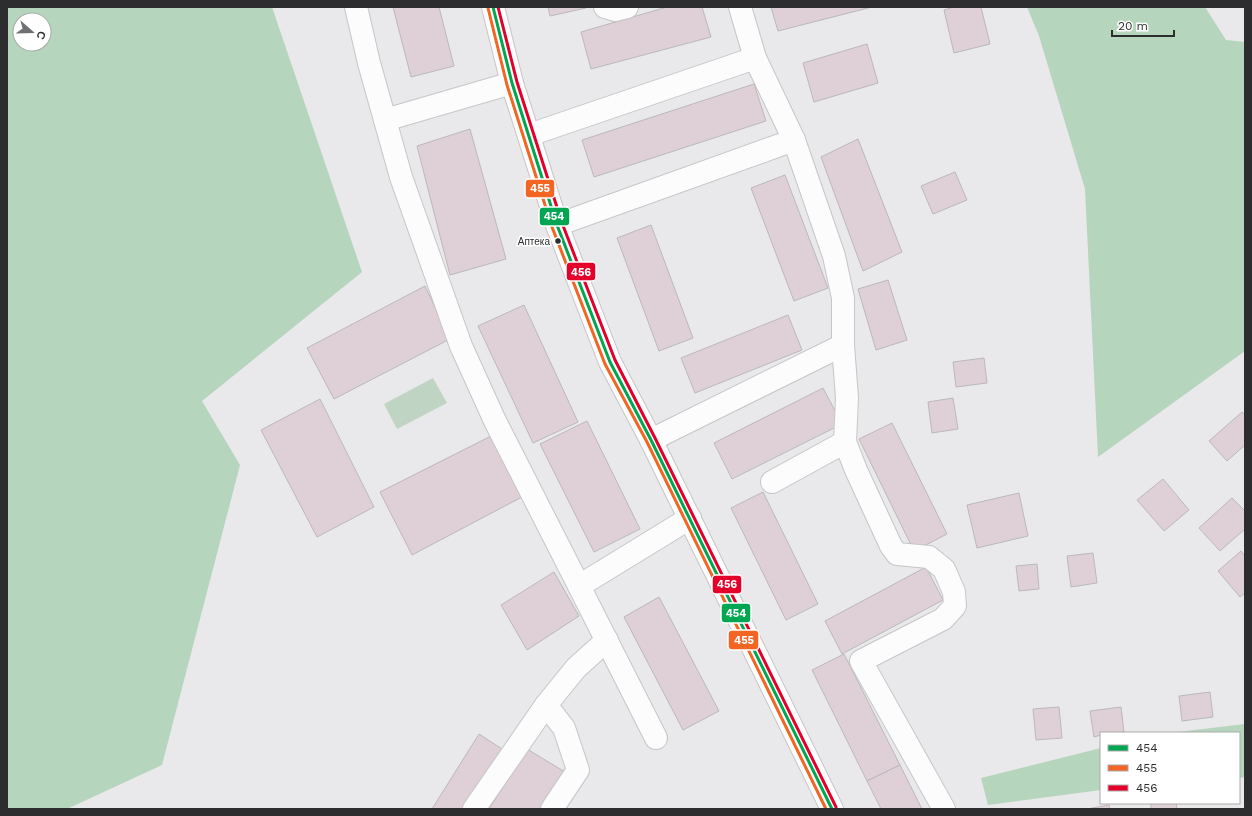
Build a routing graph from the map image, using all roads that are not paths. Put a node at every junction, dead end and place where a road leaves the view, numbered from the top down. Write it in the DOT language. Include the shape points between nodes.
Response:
graph roads {
  1 [pos="356,7"];
  2 [pos="493,7"];
  3 [pos="605,7"];
  4 [pos="627,7"];
  5 [pos="740,7"];
  6 [pos="755,58"];
  7 [pos="512,83"];
  8 [pos="385,120"];
  9 [pos="528,136"];
  10 [pos="794,140"];
  11 [pos="557,225"];
  12 [pos="843,345"];
  13 [pos="651,440"];
  14 [pos="844,442"];
  15 [pos="772,482"];
  16 [pos="690,518"];
  17 [pos="579,586"];
  18 [pos="607,640"];
  19 [pos="546,705"];
  20 [pos="656,738"];
  21 [pos="474,809"];
  22 [pos="552,809"];
  23 [pos="832,809"];
  24 [pos="944,809"];
  1 -- 8 [label="street"];
  2 -- 7 [label="street"];
  3 -- 4 [label="street" via="615,10"];
  5 -- 6 [label="street"];
  6 -- 9 [label="street"];
  6 -- 10 [label="street"];
  7 -- 8 [label="street"];
  7 -- 9 [label="street"];
  8 -- 17 [label="street" via="401,177 461,346 494,421"];
  9 -- 11 [label="street"];
  10 -- 11 [label="street"];
  10 -- 12 [label="street" via="834,256 842,298"];
  11 -- 13 [label="street" via="610,362"];
  12 -- 13 [label="street"];
  12 -- 14 [label="street" via="847,398"];
  13 -- 16 [label="street"];
  14 -- 15 [label="street"];
  14 -- 24 [label="street" via="891,546 897,554 930,557 944,569 954,592 955,606 943,619 861,661"];
  16 -- 17 [label="street"];
  16 -- 23 [label="street"];
  17 -- 18 [label="street"];
  18 -- 19 [label="street" via="576,668"];
  18 -- 20 [label="street"];
  19 -- 21 [label="street"];
  19 -- 22 [label="street" via="564,728 578,770"];
}
